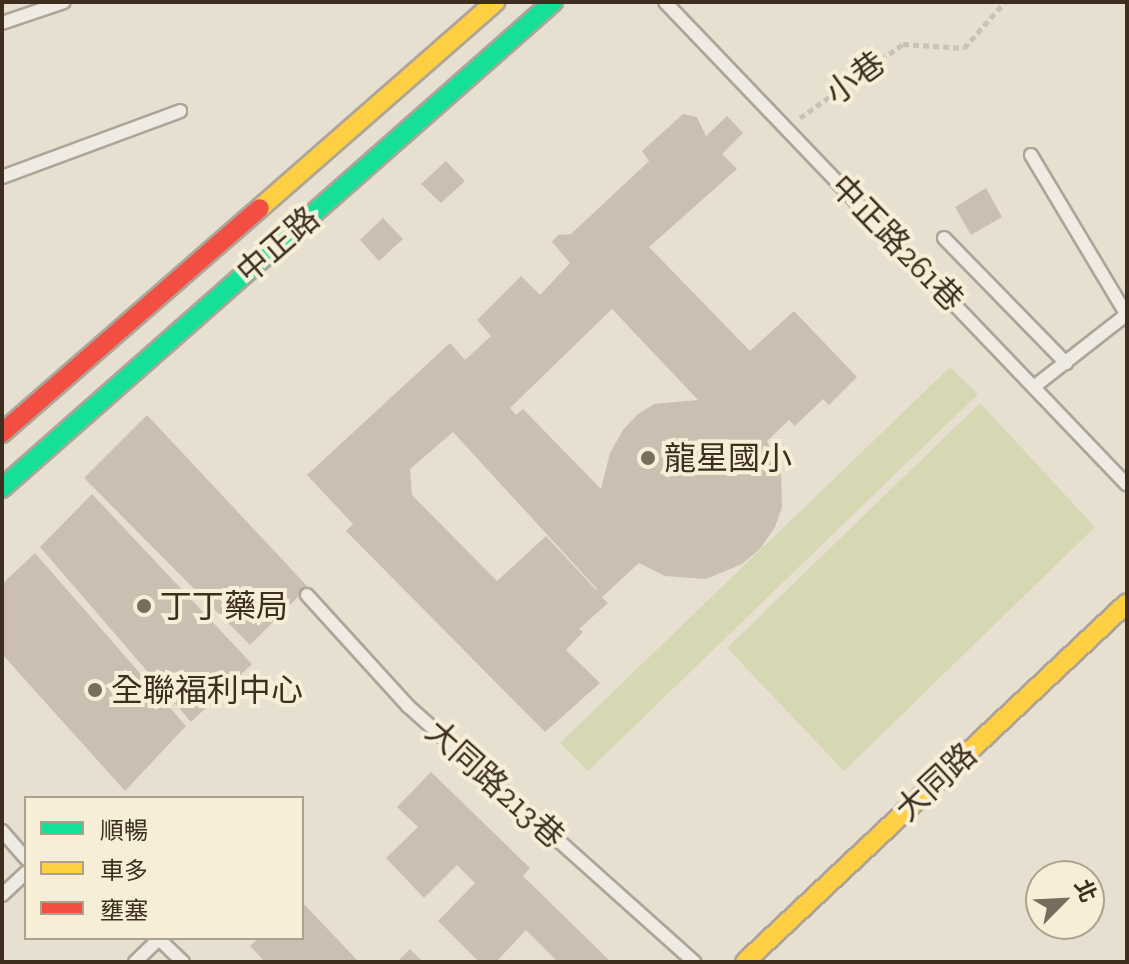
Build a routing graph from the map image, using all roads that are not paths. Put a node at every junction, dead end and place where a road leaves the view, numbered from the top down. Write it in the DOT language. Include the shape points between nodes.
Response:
graph roads {
  1 [pos="64,2"];
  2 [pos="553,2"];
  3 [pos="665,2"];
  4 [pos="512,11"];
  5 [pos="2,23"];
  6 [pos="180,111"];
  7 [pos="1031,155"];
  8 [pos="2,177"];
  9 [pos="944,238"];
  10 [pos="1127,314"];
  11 [pos="1066,363"];
  12 [pos="1035,386"];
  13 [pos="2,433"];
  14 [pos="1127,485"];
  15 [pos="2,488"];
  16 [pos="307,595"];
  17 [pos="1127,603"];
  18 [pos="2,831"];
  19 [pos="24,857"];
  20 [pos="24,875"];
  21 [pos="2,895"];
  22 [pos="156,940"];
  23 [pos="160,940"];
  24 [pos="135,962"];
  25 [pos="183,962"];
  26 [pos="694,962"];
  27 [pos="745,962"];
  1 -- 5 [label="lane"];
  2 -- 4 [label="main road, 中正路"];
  3 -- 12 [label="lane, 中正路261巷"];
  4 -- 13 [label="main road, 中正路"];
  4 -- 15 [label="main road, 中正路"];
  6 -- 8 [label="lane"];
  7 -- 10 [label="lane"];
  9 -- 11 [label="lane"];
  10 -- 11 [label="lane"];
  11 -- 12 [label="lane"];
  12 -- 14 [label="lane, 中正路261巷"];
  16 -- 26 [label="lane, 大同路213巷" via="408,706"];
  17 -- 27 [label="main road, 大同路"];
  18 -- 19 [label="lane"];
  20 -- 21 [label="lane"];
  22 -- 24 [label="lane"];
  23 -- 25 [label="lane"];
}
